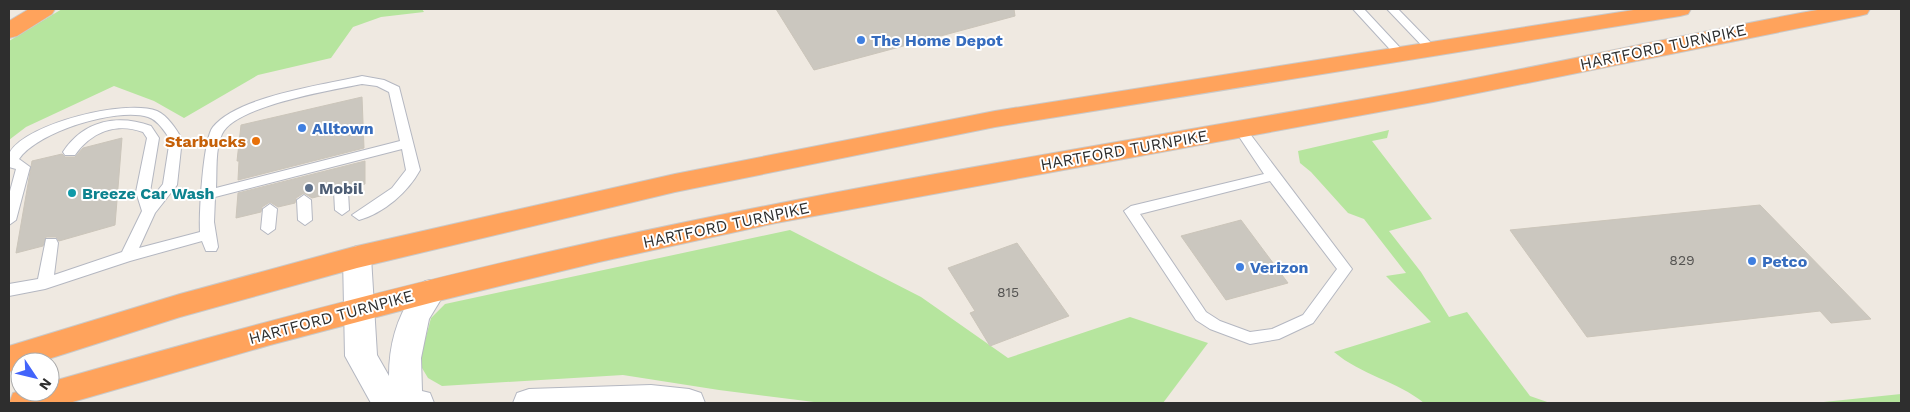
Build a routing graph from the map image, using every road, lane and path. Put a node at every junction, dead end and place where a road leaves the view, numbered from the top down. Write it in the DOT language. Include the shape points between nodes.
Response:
graph roads {
  1 [pos="44,9"];
  2 [pos="1358,9"];
  3 [pos="1392,9"];
  4 [pos="1680,9"];
  5 [pos="1859,9"];
  6 [pos="9,31"];
  7 [pos="1432,50"];
  8 [pos="1401,55"];
  9 [pos="1468,86"];
  10 [pos="1437,93"];
  11 [pos="1240,128"];
  12 [pos="408,143"];
  13 [pos="70,152"];
  14 [pos="10,162"];
  15 [pos="1274,176"];
  16 [pos="341,191"];
  17 [pos="209,194"];
  18 [pos="304,200"];
  19 [pos="270,209"];
  20 [pos="342,210"];
  21 [pos="149,211"];
  22 [pos="359,215"];
  23 [pos="9,220"];
  24 [pos="305,220"];
  25 [pos="268,229"];
  26 [pos="51,243"];
  27 [pos="128,256"];
  28 [pos="357,257"];
  29 [pos="45,283"];
  30 [pos="9,290"];
  31 [pos="431,291"];
  32 [pos="359,309"];
  33 [pos="9,359"];
  34 [pos="412,402"];
  35 [pos="25,403"];
  36 [pos="529,403"];
  37 [pos="689,403"];
  1 -- 6 [label="highway"];
  2 -- 8 [label="lane"];
  3 -- 7 [label="lane"];
  4 -- 7 [label="highway, HARTFORD TURNPIKE"];
  5 -- 9 [label="highway, HARTFORD TURNPIKE"];
  7 -- 8 [label="highway, HARTFORD TURNPIKE"];
  7 -- 9 [label="highway"];
  8 -- 10 [label="highway"];
  8 -- 28 [label="highway, HARTFORD TURNPIKE" via="995,119 674,184"];
  9 -- 10 [label="highway, HARTFORD TURNPIKE"];
  10 -- 11 [label="highway, HARTFORD TURNPIKE"];
  11 -- 15 [label="lane"];
  11 -- 31 [label="highway, HARTFORD TURNPIKE" via="832,203"];
  12 -- 17 [label="lane" via="271,183"];
  12 -- 17 [label="lane" via="395,90 384,83 362,80 257,106 238,112 216,132"];
  12 -- 22 [label="lane" via="413,170 409,180 398,191"];
  13 -- 21 [label="lane" via="74,144 88,134 118,123 147,129 153,138 143,192"];
  14 -- 21 [label="lane" via="19,149 39,137 82,120 128,110 153,114 176,139 170,185"];
  14 -- 23 [label="lane" via="23,167"];
  15 -- 15 [label="lane" via="1345,269 1308,318 1274,335 1250,338 1201,316 1131,211"];
  16 -- 20 [label="lane"];
  17 -- 27 [label="lane" via="209,241"];
  18 -- 24 [label="lane"];
  19 -- 25 [label="lane"];
  21 -- 27 [label="lane"];
  26 -- 29 [label="lane"];
  27 -- 29 [label="lane"];
  28 -- 32 [label="street"];
  28 -- 33 [label="highway, HARTFORD TURNPIKE" via="180,306"];
  29 -- 30 [label="lane"];
  31 -- 32 [label="highway, HARTFORD TURNPIKE"];
  31 -- 34 [label="street" via="414,317 405,358"];
  32 -- 34 [label="street" via="361,356 382,394"];
  32 -- 35 [label="highway, HARTFORD TURNPIKE" via="175,358"];
  36 -- 37 [label="street" via="651,398"];
}
